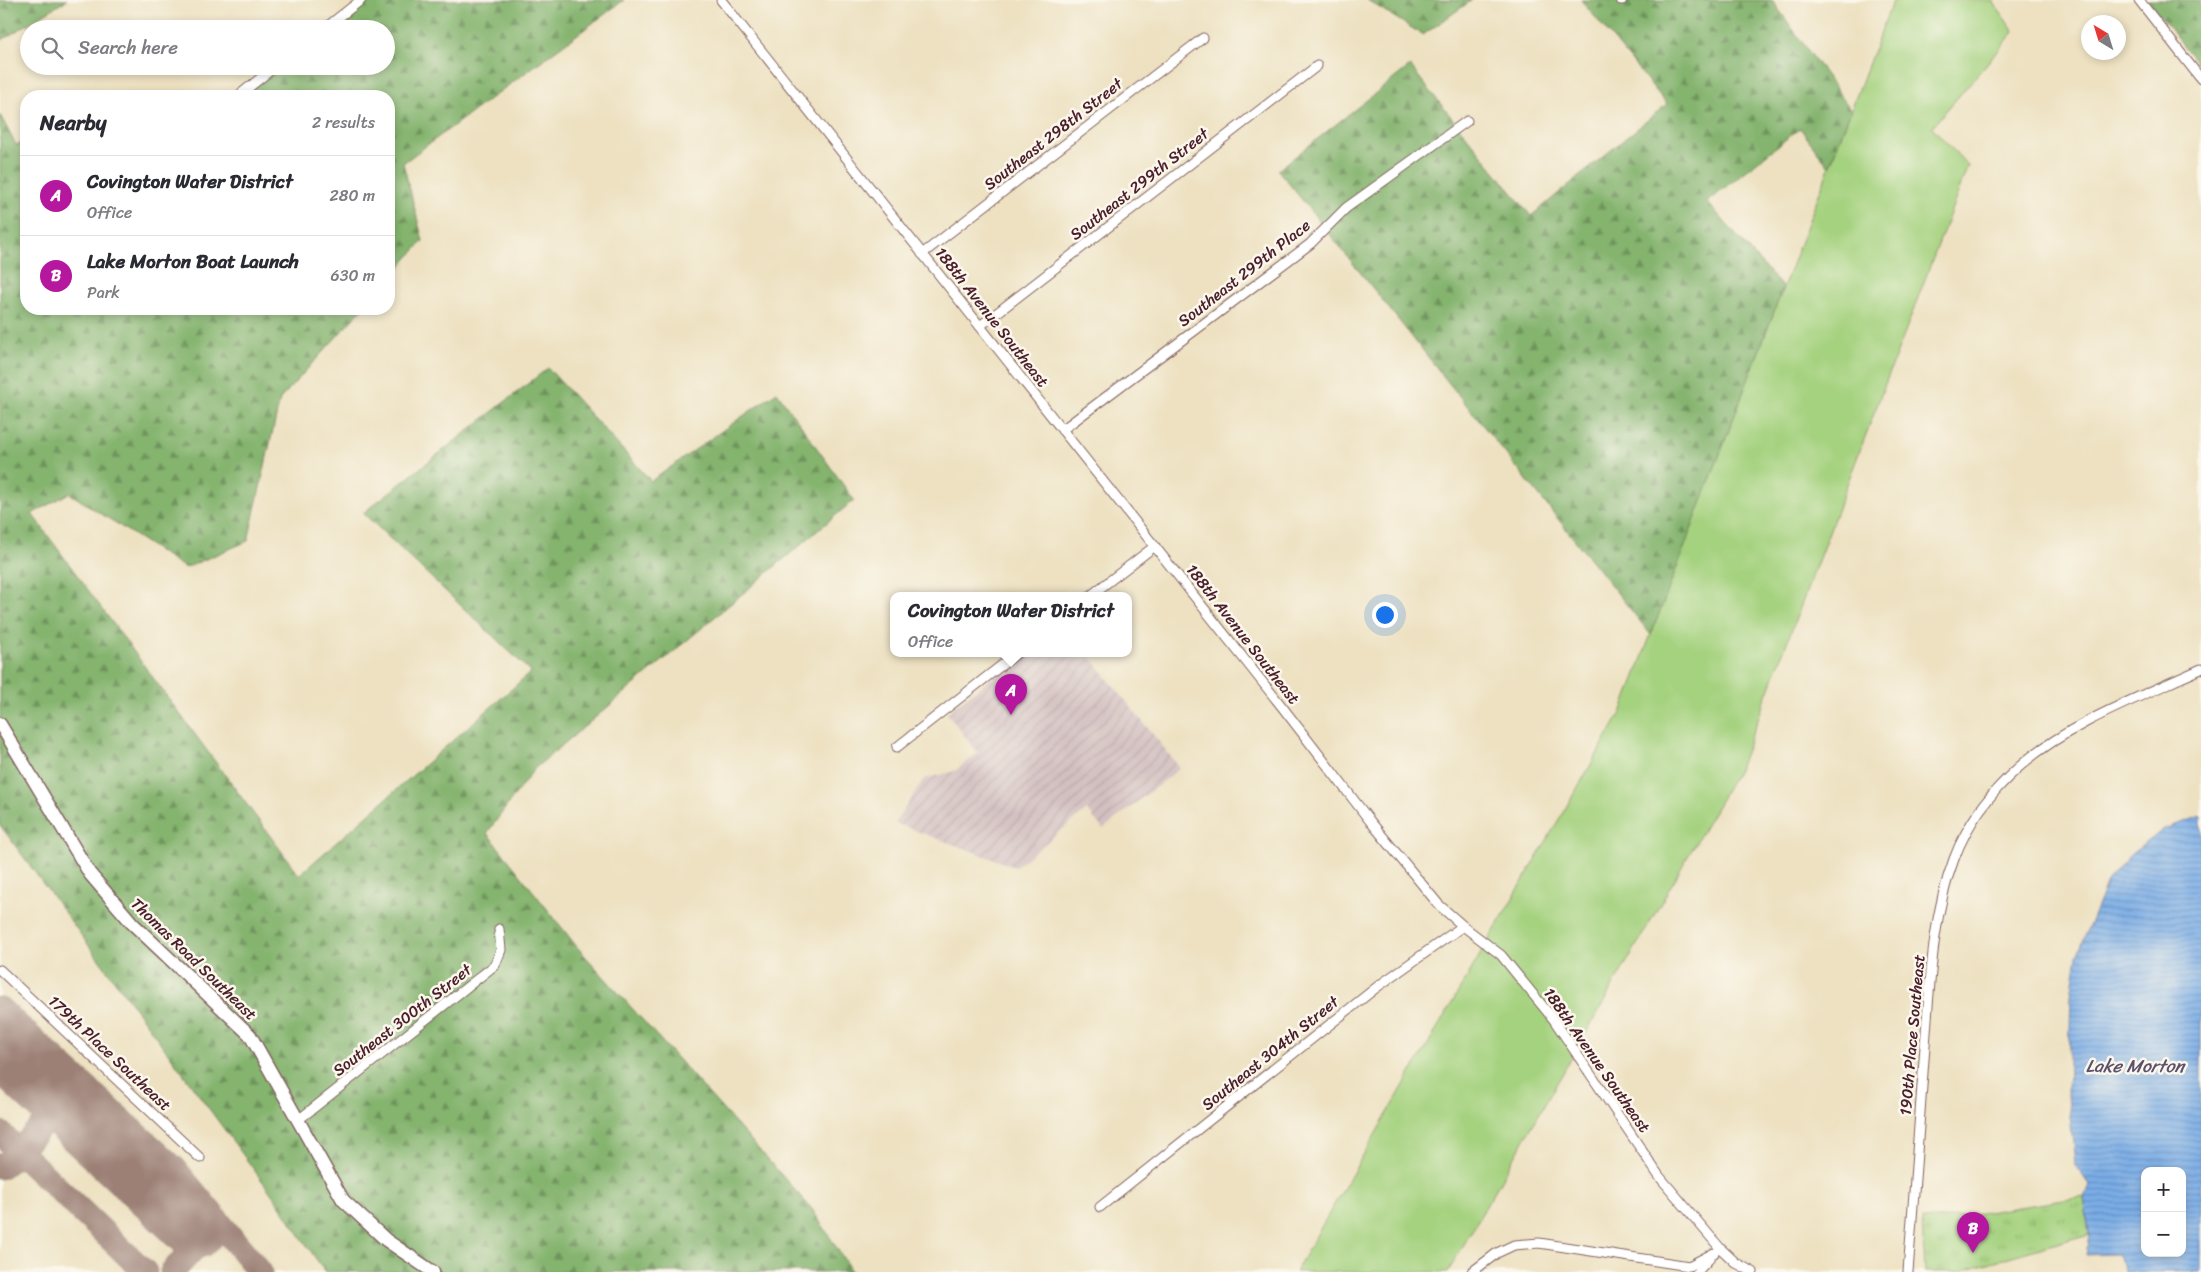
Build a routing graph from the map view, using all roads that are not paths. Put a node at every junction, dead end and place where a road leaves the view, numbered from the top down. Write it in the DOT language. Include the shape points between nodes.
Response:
graph roads {
  1 [pos="360,0"];
  2 [pos="721,0"];
  3 [pos="2139,0"];
  4 [pos="335,20"];
  5 [pos="1203,38"];
  6 [pos="1317,66"];
  7 [pos="265,75"];
  8 [pos="2201,79"];
  9 [pos="246,90"];
  10 [pos="1467,121"];
  11 [pos="922,254"];
  12 [pos="980,326"];
  13 [pos="1062,430"];
  14 [pos="1154,546"];
  15 [pos="1095,592"];
  16 [pos="1012,657"];
  17 [pos="2201,668"];
  18 [pos="0,724"];
  19 [pos="897,747"];
  20 [pos="1463,926"];
  21 [pos="499,929"];
  22 [pos="0,970"];
  23 [pos="298,1121"];
  24 [pos="200,1158"];
  25 [pos="1100,1207"];
  26 [pos="1717,1251"];
  27 [pos="434,1272"];
  28 [pos="1472,1272"];
  29 [pos="1697,1272"];
  30 [pos="1753,1272"];
  31 [pos="1908,1272"];
  1 -- 4 [label="street"];
  2 -- 11 [label="street, 188th Avenue Southeast"];
  3 -- 8 [label="street"];
  5 -- 11 [label="street, Southeast 298th Street"];
  6 -- 12 [label="street, Southeast 299th Street"];
  7 -- 9 [label="street"];
  10 -- 13 [label="street, Southeast 299th Place" via="1346,208 1310,244"];
  11 -- 12 [label="street, 188th Avenue Southeast"];
  12 -- 13 [label="street, 188th Avenue Southeast"];
  13 -- 14 [label="street, 188th Avenue Southeast"];
  14 -- 15 [label="street"];
  14 -- 20 [label="street, 188th Avenue Southeast" via="1370,821 1439,905"];
  16 -- 19 [label="street"];
  17 -- 31 [label="street, 190th Place Southeast" via="2069,731 2020,766 1980,809 1954,858 1942,896 1927,1019"];
  18 -- 23 [label="street, Thomas Road Southeast" via="90,874 132,923 250,1035"];
  20 -- 25 [label="street, Southeast 304th Street" via="1377,987"];
  20 -- 26 [label="street, 188th Avenue Southeast" via="1501,955 1554,1020 1660,1176"];
  21 -- 23 [label="street, Southeast 300th Street" via="501,950 495,964"];
  22 -- 24 [label="street, 179th Place Southeast"];
  23 -- 27 [label="street, Thomas Road Southeast" via="343,1200 386,1240"];
  26 -- 28 [label="street" via="1690,1266 1539,1243 1514,1245"];
  26 -- 29 [label="street"];
  26 -- 30 [label="street, 188th Avenue Southeast"];
}
